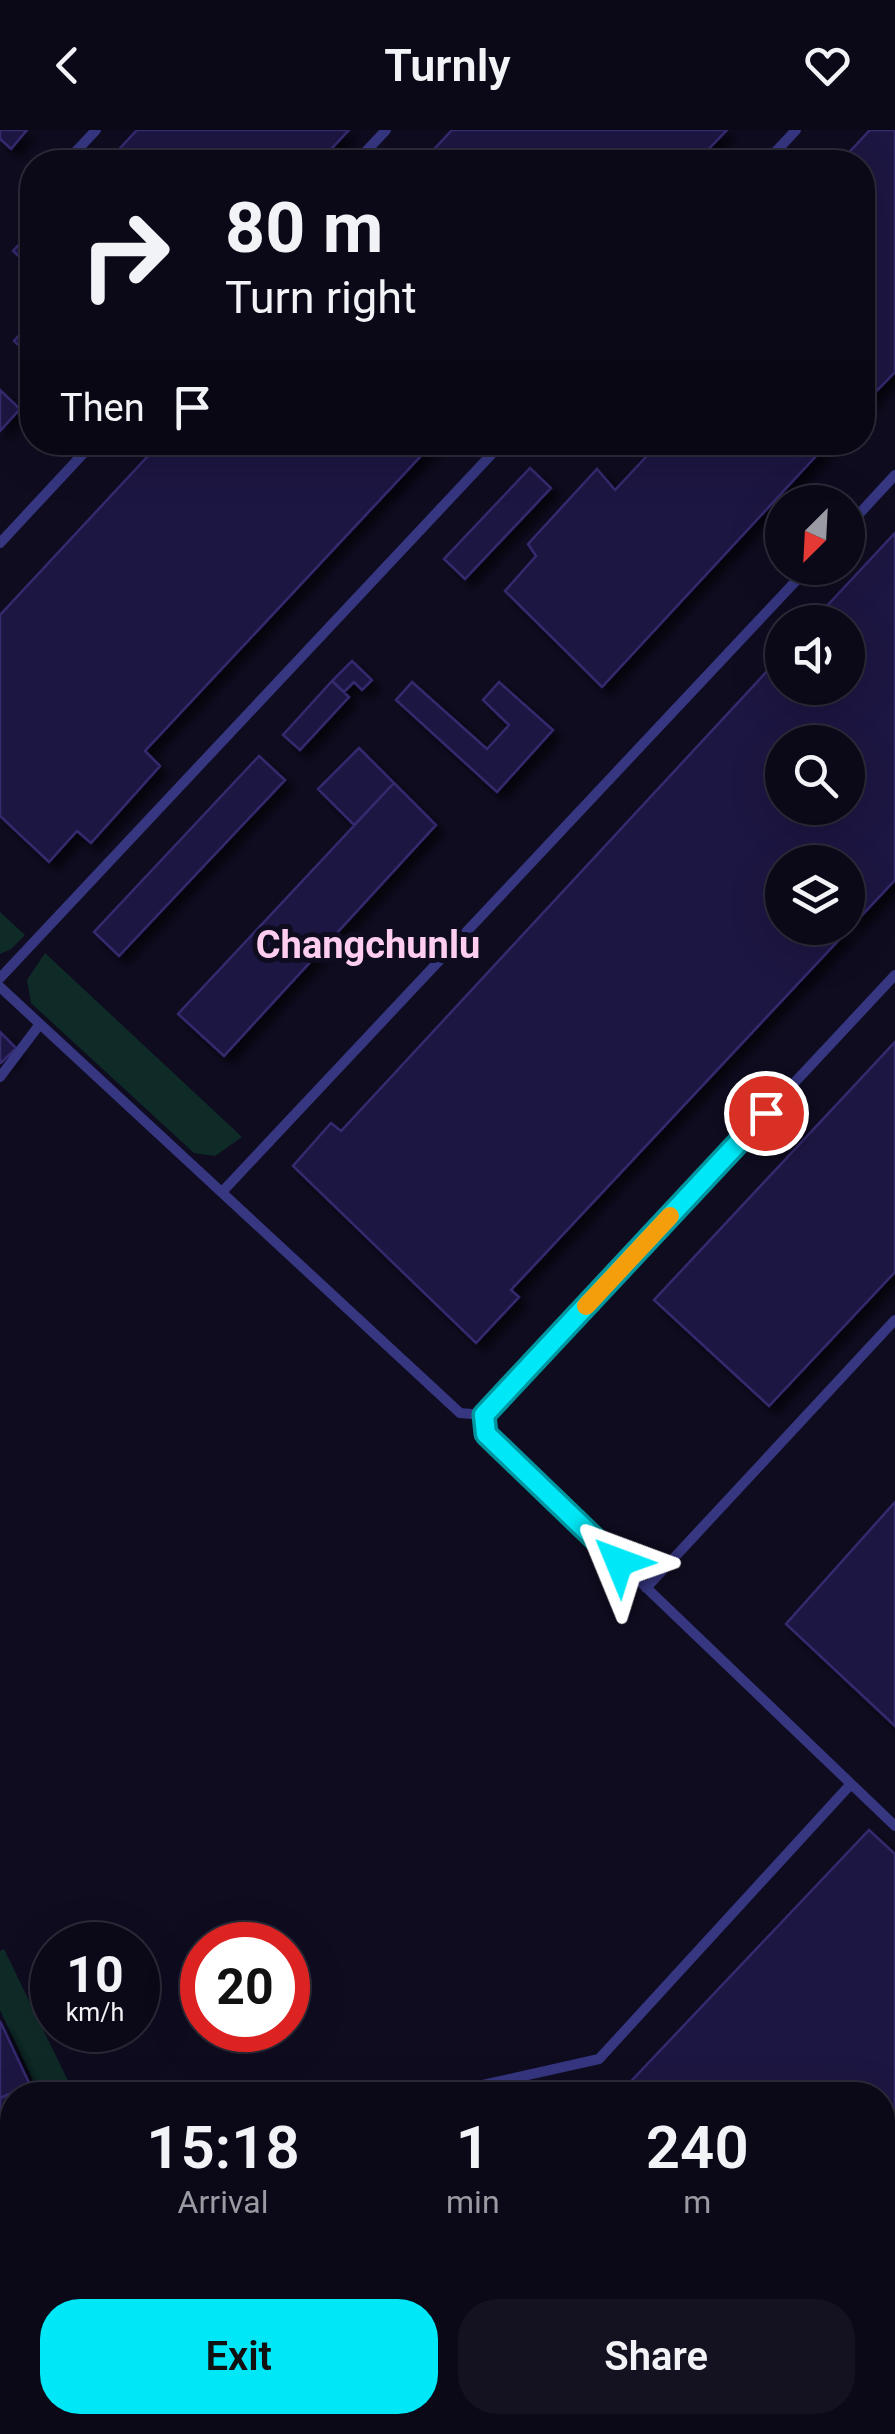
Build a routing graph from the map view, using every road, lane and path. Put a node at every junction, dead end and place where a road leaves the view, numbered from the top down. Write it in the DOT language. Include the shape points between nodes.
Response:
graph roads {
  1 [pos="96,130"];
  2 [pos="386,130"];
  3 [pos="796,130"];
  4 [pos="77,150"];
  5 [pos="367,150"];
  6 [pos="777,150"];
  7 [pos="82,455"];
  8 [pos="491,455"];
  9 [pos="895,476"];
  10 [pos="865,508"];
  11 [pos="0,543"];
  12 [pos="792,585"];
  13 [pos="895,975"];
  14 [pos="0,978"];
  15 [pos="0,987"];
  16 [pos="40,1024"];
  17 [pos="0,1077"];
  18 [pos="222,1192"];
  19 [pos="895,1320"];
  20 [pos="484,1415"];
  21 [pos="646,1588"];
  22 [pos="850,1785"];
  23 [pos="895,1826"];
  24 [pos="496,2082"];
  1 -- 4 [label="lane"];
  2 -- 5 [label="lane"];
  3 -- 6 [label="lane"];
  7 -- 11 [label="lane"];
  8 -- 14 [label="lane"];
  9 -- 10 [label="lane"];
  12 -- 18 [label="lane"];
  13 -- 20 [label="lane"];
  15 -- 16 [label="lane"];
  16 -- 17 [label="lane"];
  16 -- 18 [label="lane"];
  18 -- 20 [label="lane" via="460,1412"];
  19 -- 21 [label="lane"];
  20 -- 21 [label="lane" via="486,1434"];
  21 -- 22 [label="lane"];
  22 -- 23 [label="lane"];
  22 -- 24 [label="lane" via="599,2059"];
}
